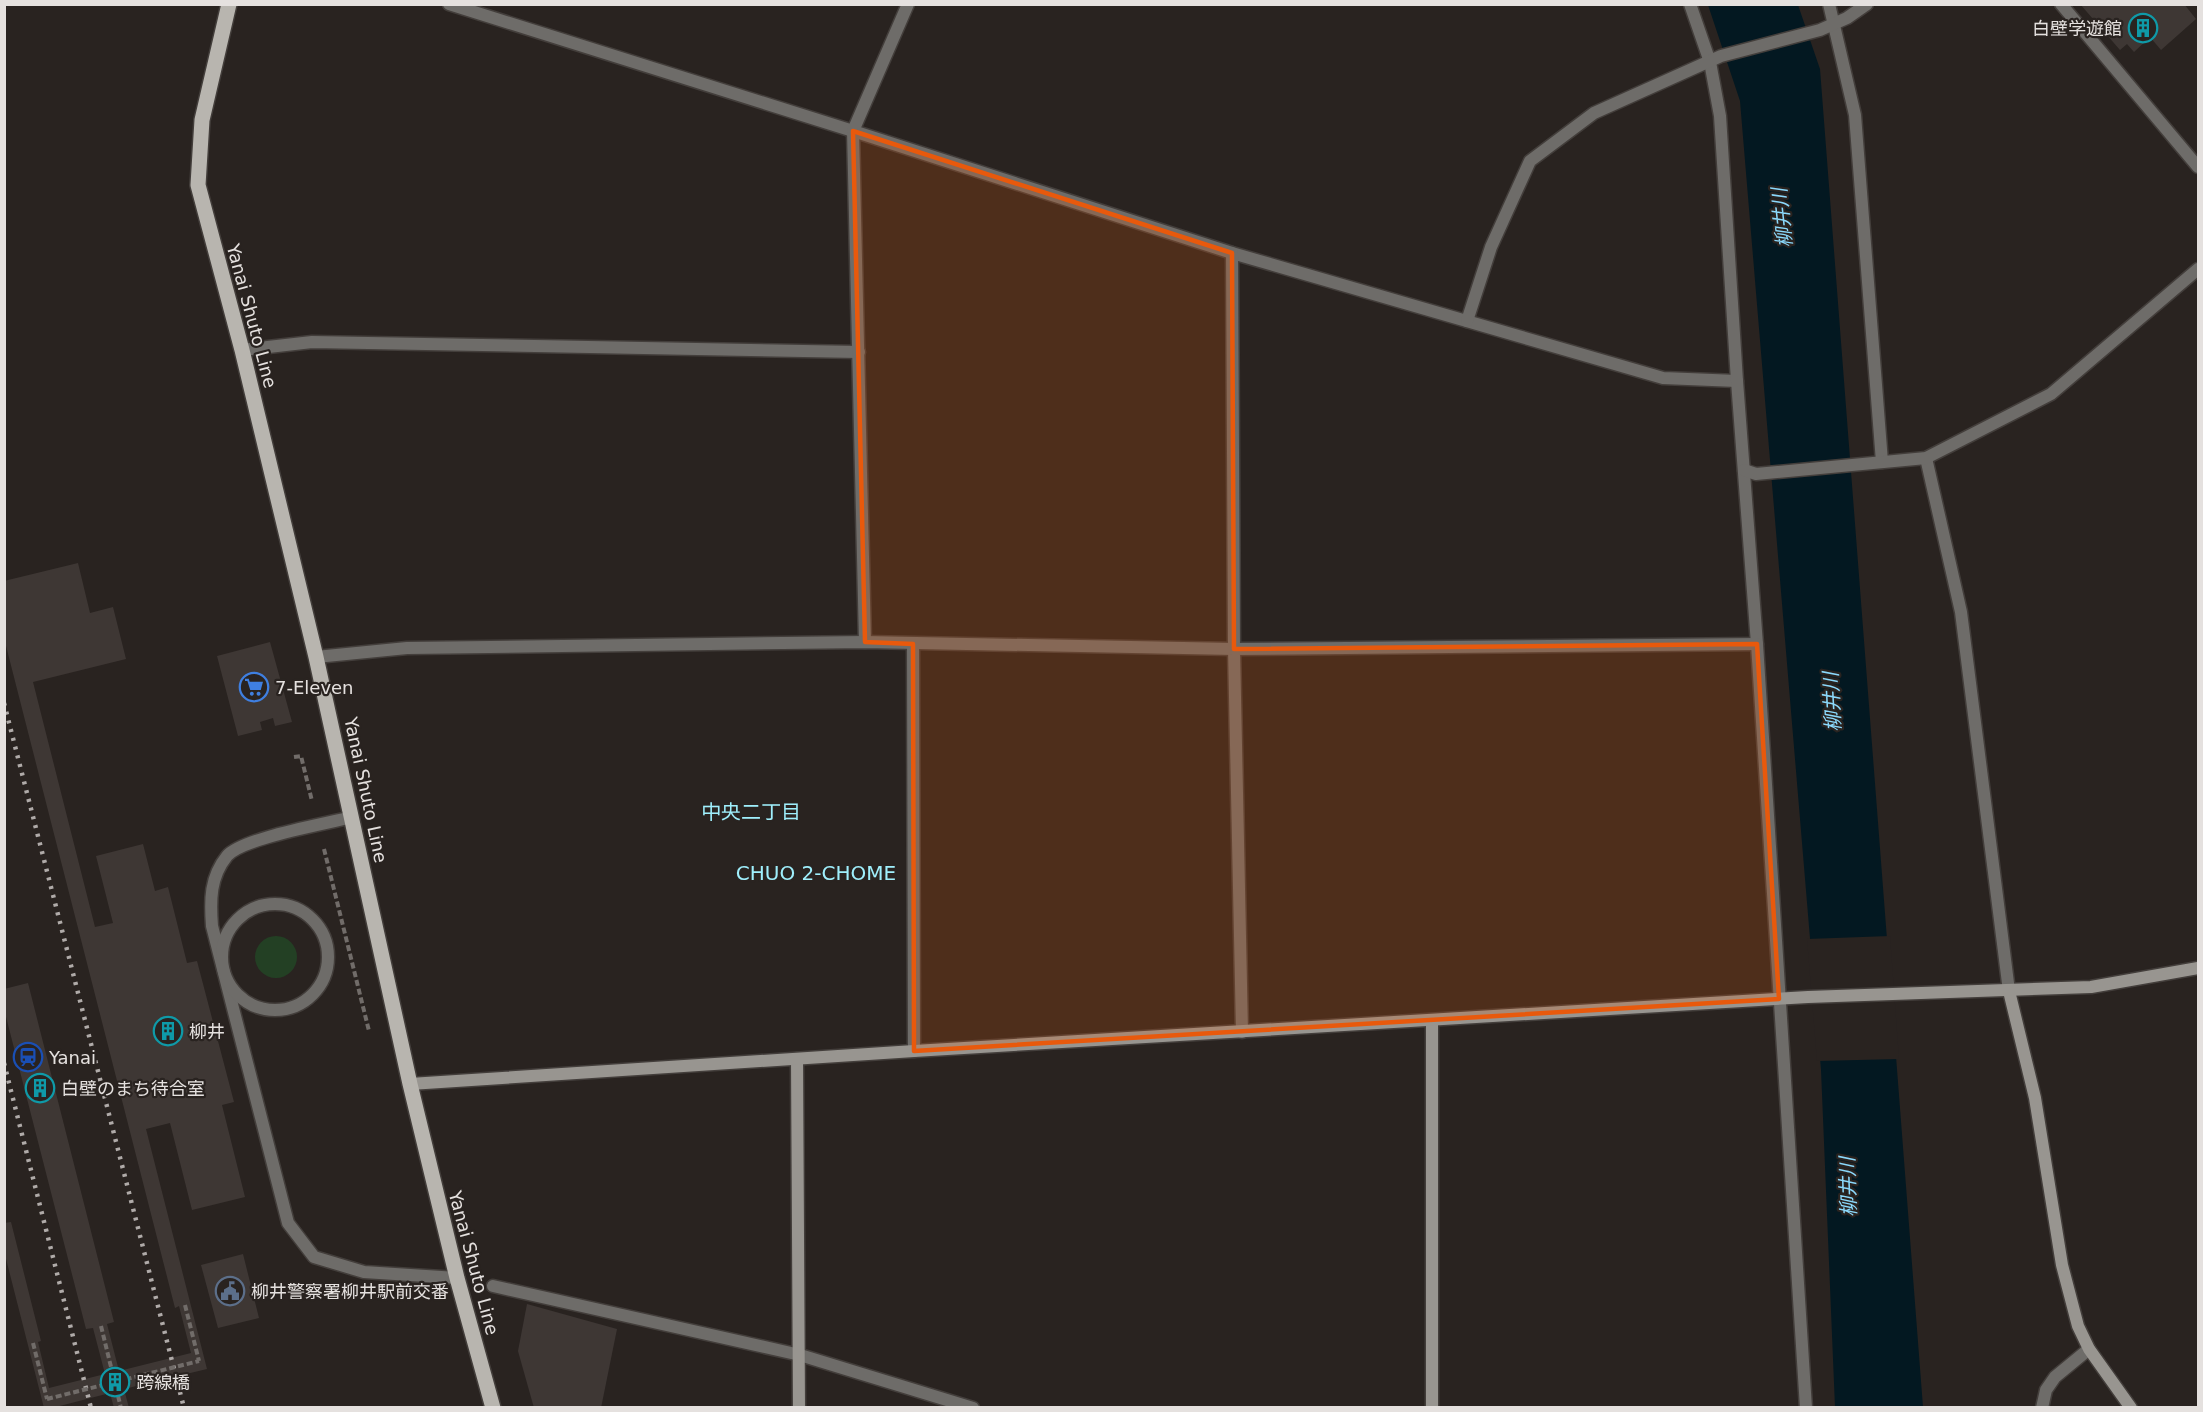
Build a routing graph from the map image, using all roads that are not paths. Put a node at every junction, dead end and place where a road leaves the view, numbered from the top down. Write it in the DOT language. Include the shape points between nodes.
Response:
graph roads {
  1 [pos="229,4"];
  2 [pos="449,4"];
  3 [pos="908,4"];
  4 [pos="1690,4"];
  5 [pos="1829,4"];
  6 [pos="1867,4"];
  7 [pos="2061,4"];
  8 [pos="1835,23"];
  9 [pos="1715,59"];
  10 [pos="853,131"];
  11 [pos="2199,167"];
  12 [pos="1232,253"];
  13 [pos="2199,269"];
  14 [pos="1467,321"];
  15 [pos="242,350"];
  16 [pos="859,352"];
  17 [pos="1737,381"];
  18 [pos="1926,458"];
  19 [pos="1882,462"];
  20 [pos="1750,472"];
  21 [pos="865,642"];
  22 [pos="913,644"];
  23 [pos="1757,644"];
  24 [pos="1234,649"];
  25 [pos="316,657"];
  26 [pos="352,818"];
  27 [pos="2199,968"];
  28 [pos="224,970"];
  29 [pos="2008,991"];
  30 [pos="1779,999"];
  31 [pos="1432,1021"];
  32 [pos="1242,1032"];
  33 [pos="914,1051"];
  34 [pos="797,1059"];
  35 [pos="410,1084"];
  36 [pos="457,1278"];
  37 [pos="493,1286"];
  38 [pos="2089,1349"];
  39 [pos="800,1355"];
  40 [pos="493,1407"];
  41 [pos="799,1407"];
  42 [pos="973,1407"];
  43 [pos="1432,1407"];
  44 [pos="1806,1407"];
  45 [pos="2042,1407"];
  46 [pos="2131,1407"];
  1 -- 15 [label="main road, Yanai Shuto Line" via="202,120 198,185"];
  2 -- 10 [label="street"];
  3 -- 10 [label="street"];
  4 -- 9 [label="street"];
  5 -- 8 [label="street"];
  6 -- 8 [label="street"];
  7 -- 11 [label="street"];
  8 -- 9 [label="street"];
  8 -- 19 [label="street" via="1855,115"];
  9 -- 14 [label="street" via="1594,113 1530,161 1491,247"];
  9 -- 17 [label="street"];
  10 -- 12 [label="street"];
  10 -- 16 [label="street"];
  12 -- 14 [label="street"];
  12 -- 24 [label="street"];
  13 -- 18 [label="street" via="2051,394"];
  14 -- 17 [label="street" via="1663,378"];
  15 -- 16 [label="street" via="312,342"];
  15 -- 25 [label="main road, Yanai Shuto Line"];
  16 -- 21 [label="street"];
  17 -- 20 [label="street"];
  18 -- 19 [label="street"];
  18 -- 29 [label="street" via="1961,612"];
  19 -- 20 [label="street"];
  20 -- 23 [label="street"];
  21 -- 22 [label="street"];
  21 -- 25 [label="street" via="407,648"];
  22 -- 24 [label="street"];
  22 -- 33 [label="street"];
  23 -- 24 [label="street"];
  23 -- 30 [label="street"];
  24 -- 32 [label="street"];
  25 -- 26 [label="main road, Yanai Shuto Line"];
  26 -- 28 [label="street" via="259,839 228,854 213,881 210,902"];
  26 -- 35 [label="main road, Yanai Shuto Line"];
  27 -- 29 [label="street" via="2091,987"];
  28 -- 28 [label="street" via="224,942 231,928 240,917 266,905 295,908 318,925 325,938 328,966 324,980 305,1002 292,1008 278,1011 250,1004 238,996"];
  28 -- 36 [label="street" via="288,1223 314,1257 364,1272"];
  29 -- 30 [label="street"];
  29 -- 38 [label="street" via="2035,1098 2062,1265 2078,1326"];
  30 -- 31 [label="street"];
  30 -- 44 [label="street"];
  31 -- 32 [label="street"];
  31 -- 43 [label="street"];
  32 -- 33 [label="street"];
  33 -- 34 [label="street"];
  34 -- 35 [label="street"];
  34 -- 39 [label="street"];
  35 -- 36 [label="main road, Yanai Shuto Line"];
  36 -- 40 [label="main road, Yanai Shuto Line"];
  37 -- 39 [label="street"];
  38 -- 45 [label="street" via="2055,1377 2046,1390"];
  38 -- 46 [label="street"];
  39 -- 41 [label="street"];
  39 -- 42 [label="street"];
}
